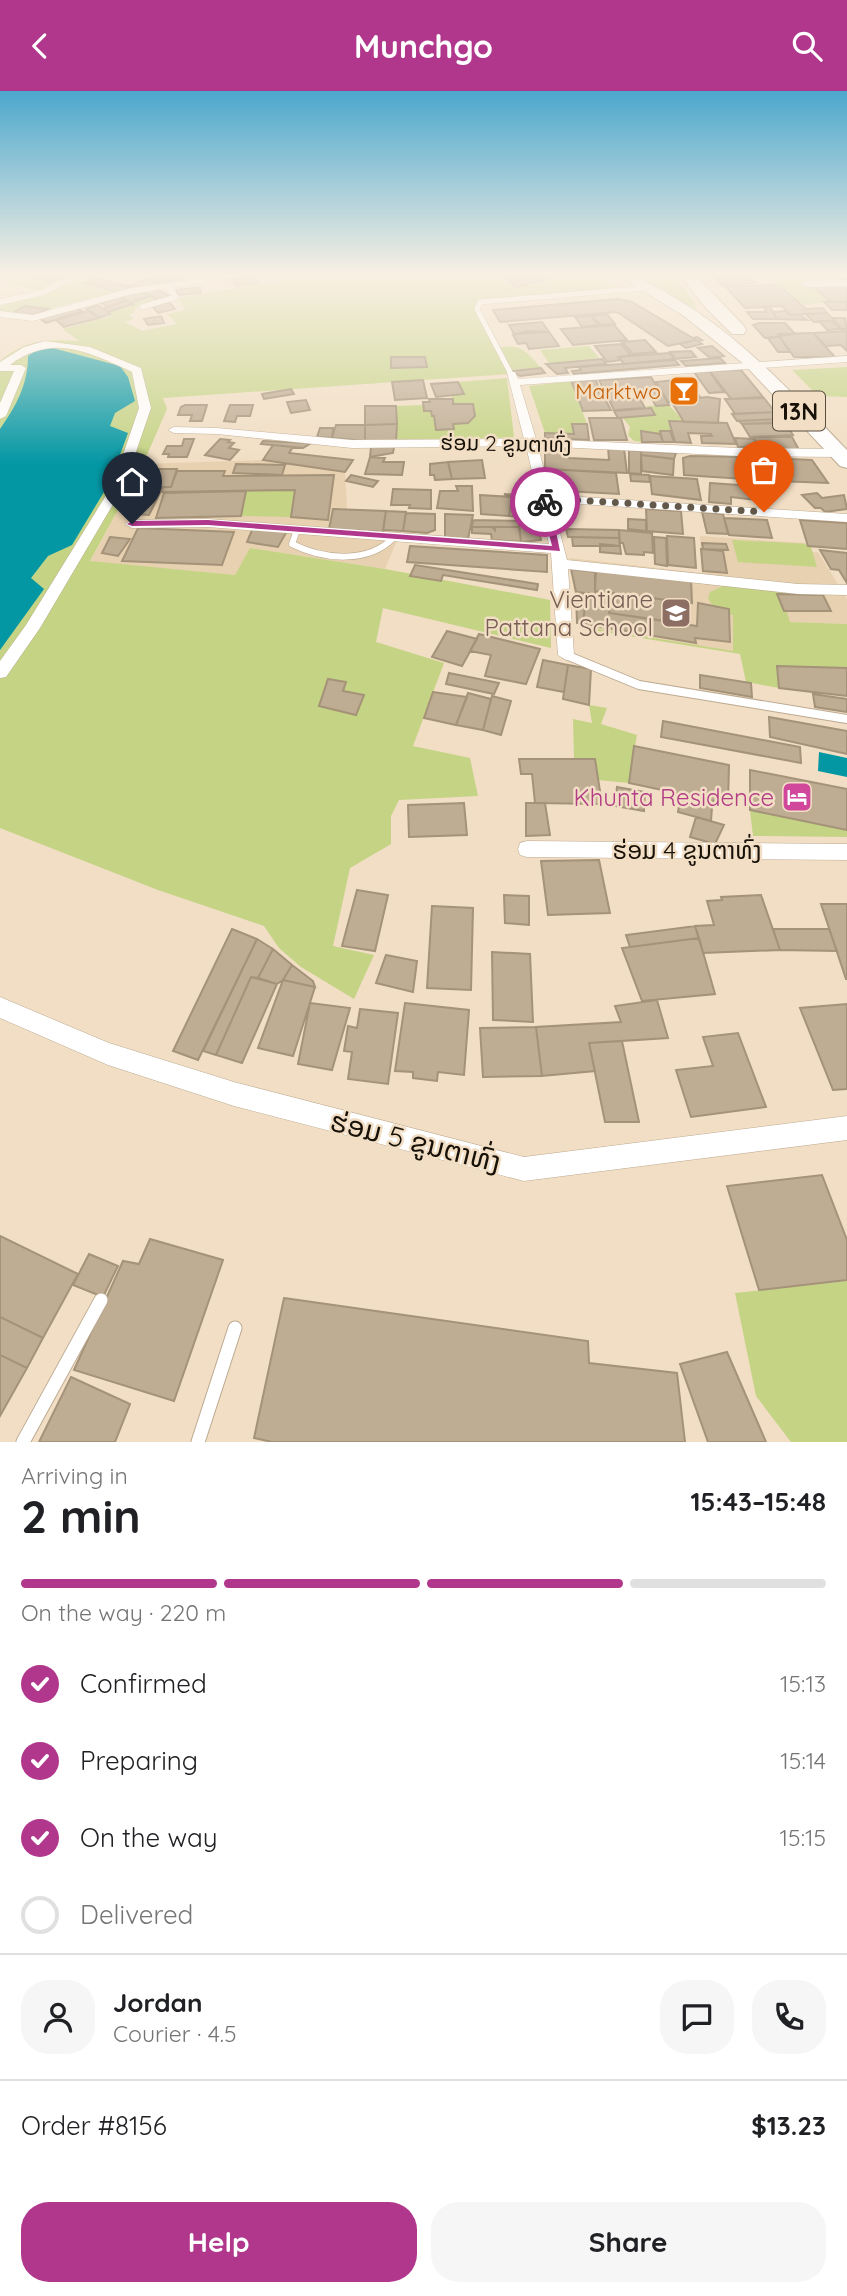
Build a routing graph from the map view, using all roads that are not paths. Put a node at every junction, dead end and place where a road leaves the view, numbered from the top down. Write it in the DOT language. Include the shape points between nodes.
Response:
graph roads {
  1 [pos="492,338"];
  2 [pos="725,338"];
  3 [pos="739,338"];
  4 [pos="847,359"];
  5 [pos="760,363"];
  6 [pos="0,368"];
  7 [pos="513,378"];
  8 [pos="0,416"];
  9 [pos="174,430"];
  10 [pos="531,442"];
  11 [pos="844,451"];
  12 [pos="544,498"];
  13 [pos="847,518"];
  14 [pos="132,524"];
  15 [pos="297,530"];
  16 [pos="394,537"];
  17 [pos="559,557"];
  18 [pos="847,590"];
  19 [pos="566,655"];
  20 [pos="0,673"];
  21 [pos="847,719"];
  22 [pos="527,849"];
  23 [pos="847,852"];
  24 [pos="0,1007"];
  25 [pos="847,1128"];
  26 [pos="101,1300"];
  27 [pos="235,1328"];
  28 [pos="23,1442"];
  29 [pos="198,1442"];
  1 -- 7 [label="lane"];
  2 -- 5 [label="highway, 13N"];
  3 -- 5 [label="highway, 13N"];
  4 -- 5 [label="street"];
  5 -- 7 [label="street"];
  5 -- 11 [label="highway, 13N"];
  6 -- 8 [label="street" via="21,368"];
  6 -- 20 [label="street" via="30,348 66,345 137,370 145,408 119,484"];
  7 -- 10 [label="street"];
  9 -- 10 [label="street, ຮ່ອມ 2 ຂູນຕາທົ່ງ" via="352,444"];
  10 -- 11 [label="street, ຮ່ອມ 2 ຂູນຕາທົ່ງ" via="738,452"];
  10 -- 12 [label="street"];
  12 -- 13 [label="street"];
  12 -- 17 [label="street"];
  14 -- 15 [label="street" via="208,523"];
  15 -- 16 [label="street"];
  15 -- 16 [label="lane" via="292,544 300,548 365,557 385,549"];
  16 -- 17 [label="street"];
  17 -- 18 [label="street" via="798,589"];
  17 -- 19 [label="street"];
  19 -- 21 [label="lane" via="639,685"];
  22 -- 23 [label="street, ຮ່ອມ 4 ຂູນຕາທົ່ງ"];
  24 -- 25 [label="street, ຮ່ອມ 5 ຂູນຕາທົ່ງ" via="108,1054 234,1094 524,1168"];
  26 -- 28 [label="lane"];
  27 -- 29 [label="lane"];
}
